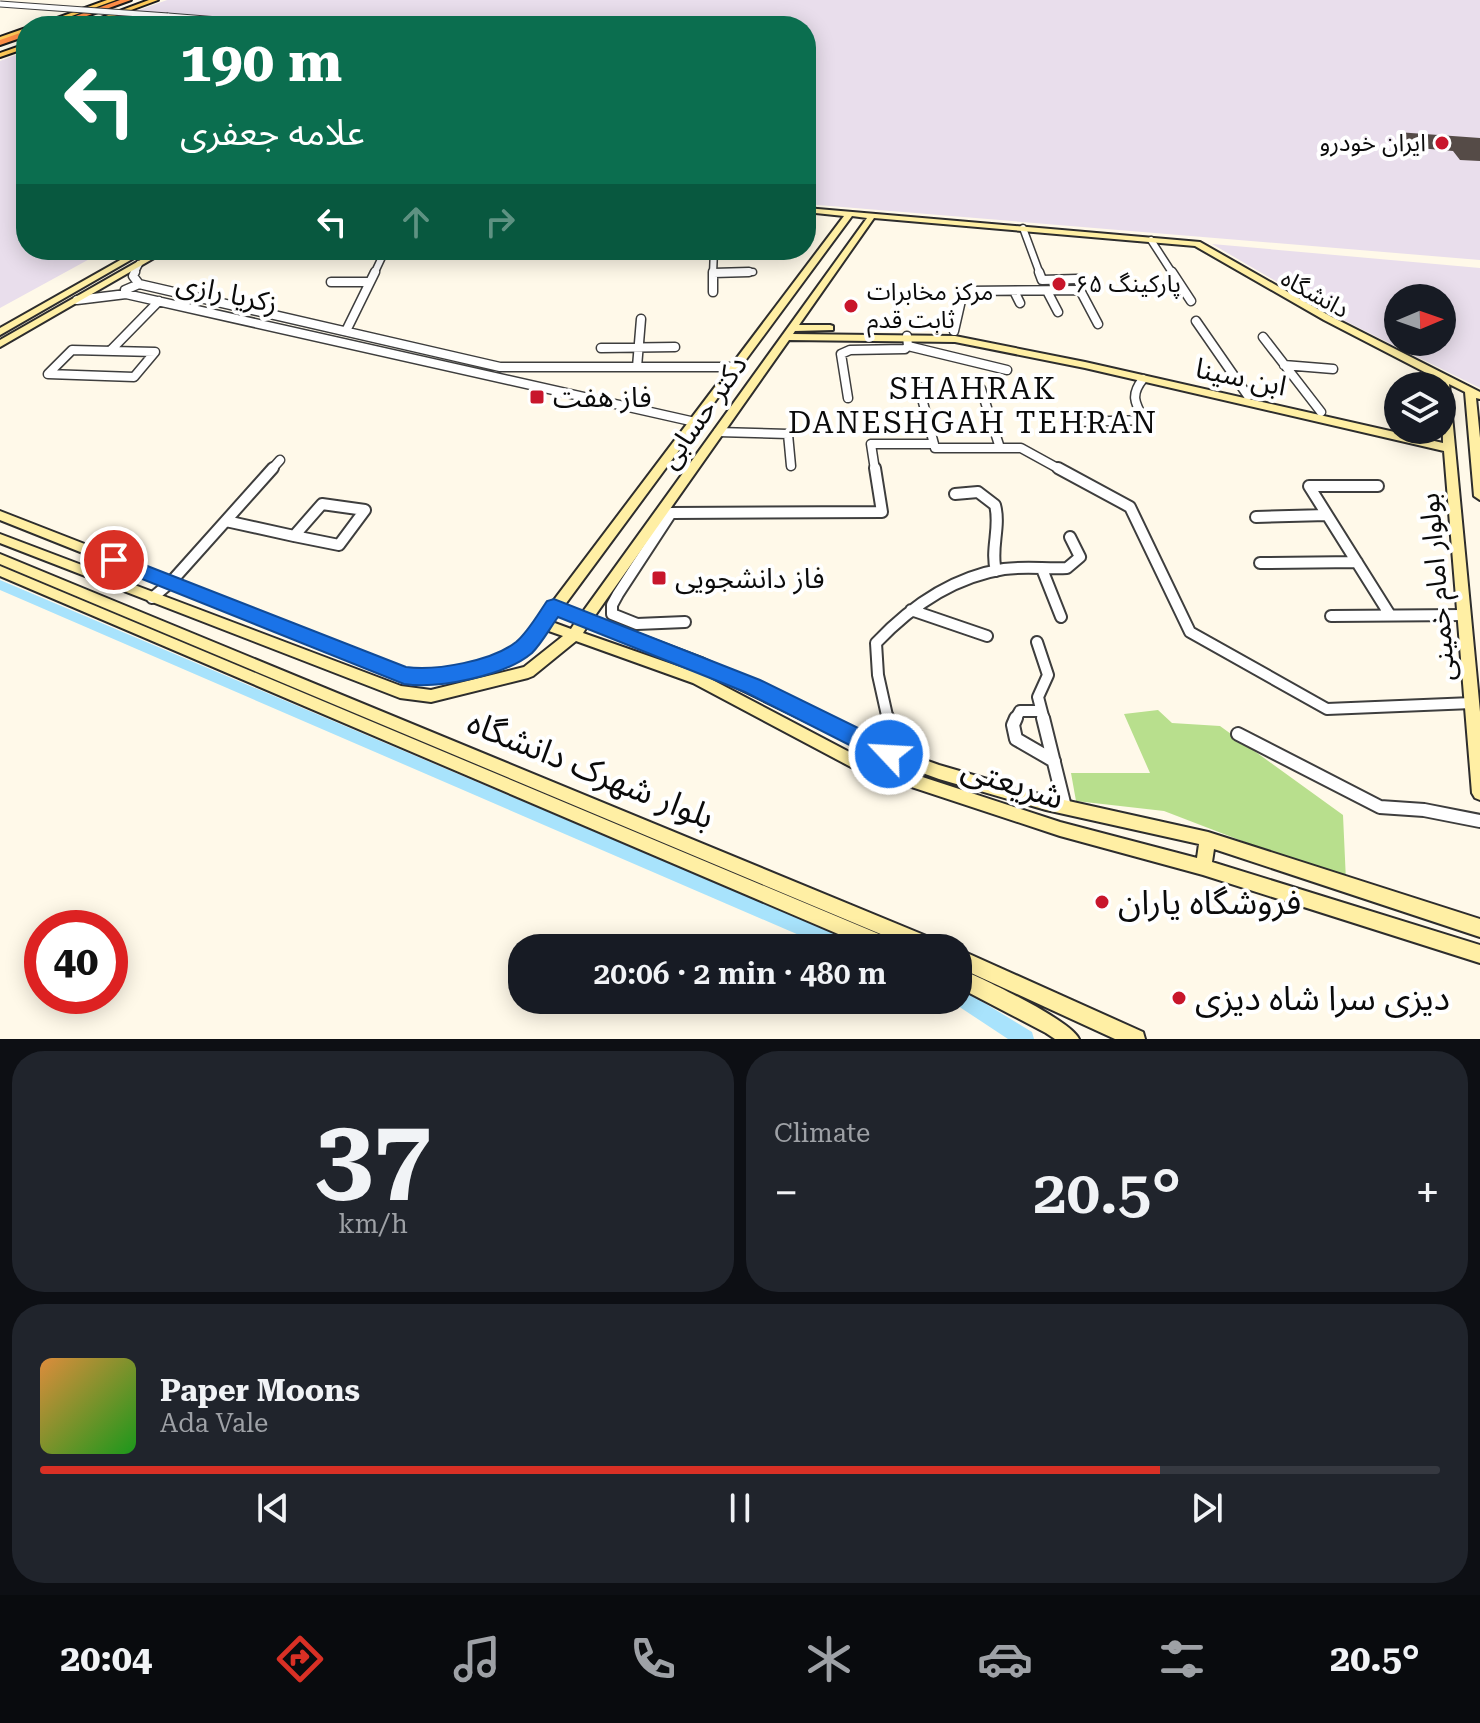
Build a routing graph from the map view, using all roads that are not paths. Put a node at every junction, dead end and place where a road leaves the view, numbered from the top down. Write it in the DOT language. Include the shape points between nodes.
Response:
graph roads {
  1 [pos="113,0"];
  2 [pos="127,0"];
  3 [pos="140,0"];
  4 [pos="155,0"];
  5 [pos="0,4"];
  6 [pos="93,7"];
  7 [pos="68,16"];
  8 [pos="81,16"];
  9 [pos="95,16"];
  10 [pos="110,16"];
  11 [pos="168,16"];
  12 [pos="816,214"];
  13 [pos="848,217"];
  14 [pos="870,219"];
  15 [pos="1023,228"];
  16 [pos="1151,240"];
  17 [pos="1173,242"];
  18 [pos="126,260"];
  19 [pos="146,260"];
  20 [pos="381,260"];
  21 [pos="714,260"];
  22 [pos="139,264"];
  23 [pos="753,272"];
  24 [pos="713,273"];
  25 [pos="1077,279"];
  26 [pos="331,282"];
  27 [pos="370,282"];
  28 [pos="139,284"];
  29 [pos="1014,291"];
  30 [pos="1047,291"];
  31 [pos="713,292"];
  32 [pos="126,294"];
  33 [pos="195,297"];
  34 [pos="77,300"];
  35 [pos="159,301"];
  36 [pos="1191,301"];
  37 [pos="1020,303"];
  38 [pos="182,306"];
  39 [pos="1058,312"];
  40 [pos="641,319"];
  41 [pos="1196,321"];
  42 [pos="1098,324"];
  43 [pos="328,327"];
  44 [pos="346,331"];
  45 [pos="954,331"];
  46 [pos="0,332"];
  47 [pos="789,332"];
  48 [pos="318,335"];
  49 [pos="1263,337"];
  50 [pos="908,341"];
  51 [pos="0,344"];
  52 [pos="675,347"];
  53 [pos="601,348"];
  54 [pos="638,348"];
  55 [pos="111,350"];
  56 [pos="1284,365"];
  57 [pos="541,367"];
  58 [pos="637,367"];
  59 [pos="737,367"];
  60 [pos="1333,369"];
  61 [pos="1007,370"];
  62 [pos="1426,372"];
  63 [pos="1428,372"];
  64 [pos="1143,379"];
  65 [pos="531,383"];
  66 [pos="919,387"];
  67 [pos="1456,387"];
  68 [pos="981,389"];
  69 [pos="1248,396"];
  70 [pos="1475,397"];
  71 [pos="848,398"];
  72 [pos="1321,412"];
  73 [pos="695,422"];
  74 [pos="1077,422"];
  75 [pos="1384,426"];
  76 [pos="1384,430"];
  77 [pos="718,432"];
  78 [pos="934,444"];
  79 [pos="1448,444"];
  80 [pos="1000,448"];
  81 [pos="280,460"];
  82 [pos="791,466"];
  83 [pos="1378,486"];
  84 [pos="955,494"];
  85 [pos="1480,496"];
  86 [pos="0,515"];
  87 [pos="1327,515"];
  88 [pos="1256,517"];
  89 [pos="226,521"];
  90 [pos="294,536"];
  91 [pos="1070,537"];
  92 [pos="0,538"];
  93 [pos="0,559"];
  94 [pos="1357,562"];
  95 [pos="1260,563"];
  96 [pos="1042,569"];
  97 [pos="0,571"];
  98 [pos="996,571"];
  99 [pos="171,582"];
  100 [pos="152,598"];
  101 [pos="554,607"];
  102 [pos="911,610"];
  103 [pos="1390,615"];
  104 [pos="1464,615"];
  105 [pos="1331,616"];
  106 [pos="1061,617"];
  107 [pos="585,619"];
  108 [pos="685,622"];
  109 [pos="543,624"];
  110 [pos="573,636"];
  111 [pos="987,636"];
  112 [pos="1037,642"];
  113 [pos="1472,703"];
  114 [pos="1040,711"];
  115 [pos="1238,734"];
  116 [pos="889,754"];
  117 [pos="1054,761"];
  118 [pos="1480,793"];
  119 [pos="1065,807"];
  120 [pos="1480,821"];
  121 [pos="1208,839"];
  122 [pos="1203,867"];
  123 [pos="1480,928"];
  124 [pos="859,934"];
  125 [pos="901,934"];
  126 [pos="1480,954"];
  127 [pos="972,964"];
  128 [pos="972,984"];
  129 [pos="1070,1039"];
  130 [pos="1136,1039"];
  1 -- 6 [label="main road"];
  2 -- 8 [label="highway"];
  3 -- 9 [label="highway"];
  4 -- 10 [label="main road"];
  5 -- 11 [label="street, bridge"];
  6 -- 7 [label="highway"];
  12 -- 13 [label="street"];
  13 -- 14 [label="street"];
  13 -- 59 [label="street, دکتر حسابی"];
  14 -- 15 [label="street"];
  14 -- 47 [label="street, دکتر حسابی"];
  15 -- 16 [label="street"];
  15 -- 25 [label="street" via="1042,280"];
  16 -- 17 [label="street"];
  16 -- 36 [label="street"];
  17 -- 62 [label="street, دانشگاه"];
  17 -- 63 [label="street, دانشگاه" via="1197,244"];
  18 -- 46 [label="street"];
  19 -- 22 [label="street"];
  20 -- 27 [label="street"];
  21 -- 24 [label="street"];
  22 -- 28 [label="street" via="133,276"];
  22 -- 34 [label="street"];
  23 -- 24 [label="street"];
  24 -- 31 [label="street"];
  26 -- 27 [label="street"];
  27 -- 44 [label="street"];
  28 -- 32 [label="street, زکریا رازی" via="129,286"];
  28 -- 33 [label="street, زکریا رازی"];
  29 -- 30 [label="street"];
  29 -- 37 [label="street"];
  29 -- 45 [label="street" via="968,291 962,296"];
  30 -- 39 [label="street"];
  30 -- 42 [label="street" via="1080,290"];
  32 -- 34 [label="street"];
  32 -- 35 [label="street, زکریا رازی"];
  33 -- 38 [label="street"];
  33 -- 43 [label="street, زکریا رازی"];
  34 -- 51 [label="street"];
  35 -- 38 [label="street, زکریا رازی"];
  35 -- 55 [label="street"];
  38 -- 48 [label="street, زکریا رازی"];
  40 -- 54 [label="street"];
  41 -- 69 [label="street"];
  43 -- 44 [label="street, زکریا رازی"];
  43 -- 48 [label="street"];
  44 -- 57 [label="street, زکریا رازی" via="500,367"];
  45 -- 47 [label="street, ابن سینا"];
  45 -- 69 [label="street, ابن سینا"];
  47 -- 50 [label="street, ابن سینا"];
  47 -- 77 [label="street, دکتر حسابی"];
  48 -- 65 [label="street, زکریا رازی"];
  49 -- 56 [label="street"];
  50 -- 61 [label="street"];
  50 -- 64 [label="street, ابن سینا" via="955,339"];
  50 -- 71 [label="street" via="905,349 841,354"];
  52 -- 54 [label="street"];
  53 -- 54 [label="street"];
  54 -- 58 [label="street"];
  55 -- 55 [label="street" via="155,352 134,377 48,374 72,350"];
  56 -- 60 [label="street"];
  56 -- 72 [label="street"];
  57 -- 58 [label="street, زکریا رازی"];
  57 -- 65 [label="street" via="548,373"];
  58 -- 59 [label="street, زکریا رازی"];
  59 -- 73 [label="street, دکتر حسابی"];
  64 -- 74 [label="street" via="1133,400 1144,420"];
  64 -- 76 [label="street, ابن سینا"];
  65 -- 73 [label="street, زکریا رازی"];
  66 -- 78 [label="street"];
  67 -- 70 [label="street, دانشگاه"];
  68 -- 80 [label="street"];
  69 -- 72 [label="street, ابن سینا"];
  70 -- 85 [label="street, بولوار امام خمینی"];
  72 -- 75 [label="street, ابن سینا"];
  73 -- 101 [label="street, دکتر حسابی"];
  77 -- 82 [label="street" via="788,434"];
  77 -- 107 [label="street, دکتر حسابی"];
  78 -- 80 [label="street"];
  78 -- 108 [label="street" via="871,444 882,512 671,513 618,594 612,614 637,624"];
  79 -- 104 [label="street, بولوار امام خمینی"];
  80 -- 113 [label="street" via="1021,448 1130,507 1190,632 1327,709"];
  81 -- 89 [label="street"];
  83 -- 87 [label="street" via="1309,486"];
  84 -- 98 [label="street" via="978,492 995,505 999,525 991,557"];
  86 -- 99 [label="street, دکتر حسابی"];
  87 -- 88 [label="street"];
  87 -- 94 [label="street"];
  89 -- 90 [label="street"];
  89 -- 99 [label="street"];
  90 -- 90 [label="street" via="339,545 365,510 322,504"];
  91 -- 96 [label="street" via="1080,557 1067,568"];
  92 -- 100 [label="street, دکتر حسابی"];
  93 -- 125 [label="street, بلوار شهرک دانشگاه"];
  94 -- 95 [label="street"];
  94 -- 103 [label="street"];
  96 -- 98 [label="street"];
  96 -- 106 [label="street"];
  97 -- 124 [label="street, بلوار شهرک دانشگاه"];
  98 -- 102 [label="street" via="950,586"];
  99 -- 100 [label="street"];
  99 -- 109 [label="street, دکتر حسابی" via="404,675 426,678 504,661 526,646"];
  100 -- 110 [label="street, دکتر حسابی" via="400,692 431,696 528,672"];
  101 -- 107 [label="street, شریعتی"];
  101 -- 109 [label="street, دکتر حسابی"];
  102 -- 111 [label="street"];
  102 -- 116 [label="street" via="876,643"];
  103 -- 104 [label="street"];
  103 -- 105 [label="street"];
  104 -- 113 [label="street, بولوار امام خمینی"];
  107 -- 110 [label="street, دکتر حسابی"];
  107 -- 116 [label="street, شریعتی" via="753,686"];
  109 -- 110 [label="street, شریعتی"];
  110 -- 122 [label="street, شریعتی" via="698,679 851,760 1060,829"];
  112 -- 114 [label="street" via="1048,675 1038,697"];
  113 -- 118 [label="street, بولوار امام خمینی"];
  114 -- 117 [label="street"];
  114 -- 117 [label="street" via="1020,711 1013,725 1016,739"];
  115 -- 120 [label="street" via="1380,807"];
  116 -- 119 [label="street, شریعتی"];
  117 -- 119 [label="street"];
  119 -- 121 [label="street, شریعتی"];
  121 -- 122 [label="street"];
  121 -- 123 [label="street, شریعتی"];
  122 -- 126 [label="street, شریعتی"];
  127 -- 130 [label="street"];
  128 -- 129 [label="street"];
}
